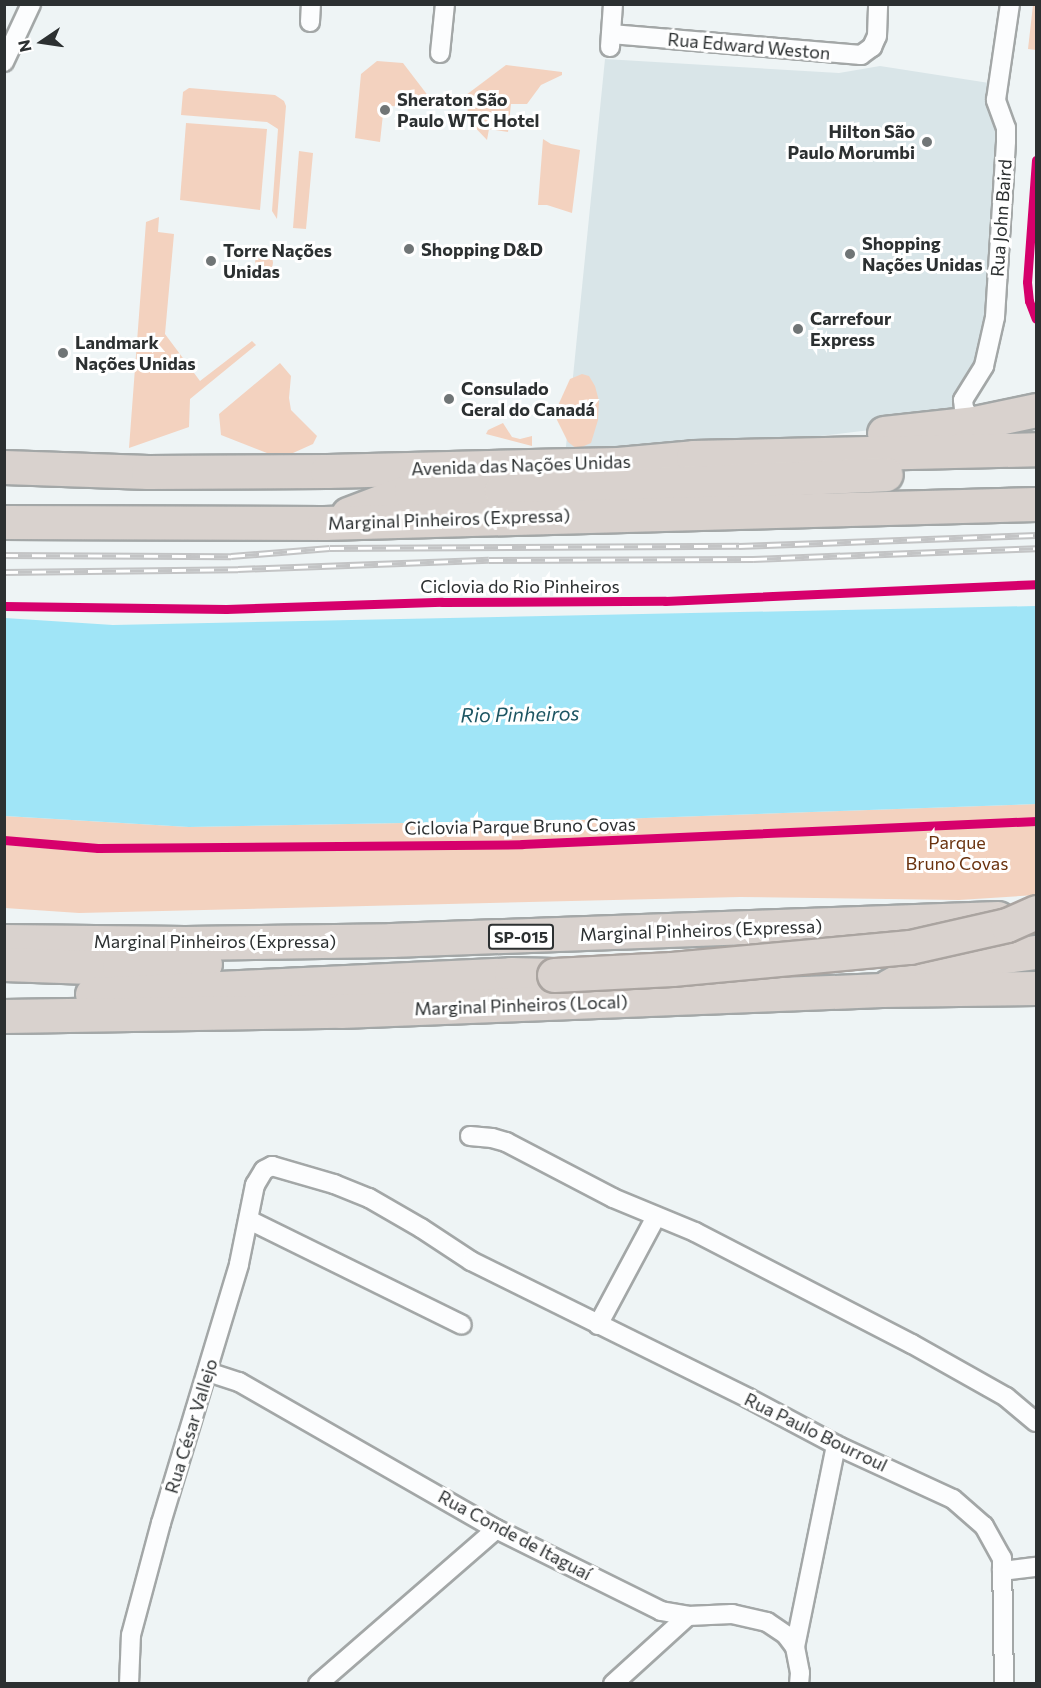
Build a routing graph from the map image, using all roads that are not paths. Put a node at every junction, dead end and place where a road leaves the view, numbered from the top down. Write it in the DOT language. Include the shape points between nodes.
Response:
graph roads {
  1 [pos="31,4"];
  2 [pos="445,4"];
  3 [pos="613,4"];
  4 [pos="878,4"];
  5 [pos="1010,4"];
  6 [pos="440,53"];
  7 [pos="4,62"];
  8 [pos="1036,410"];
  9 [pos="969,412"];
  10 [pos="1036,449"];
  11 [pos="785,455"];
  12 [pos="1036,456"];
  13 [pos="4,467"];
  14 [pos="1036,504"];
  15 [pos="4,522"];
  16 [pos="324,523"];
  17 [pos="1036,912"];
  18 [pos="1036,916"];
  19 [pos="4,941"];
  20 [pos="1036,951"];
  21 [pos="4,964"];
  22 [pos="511,974"];
  23 [pos="1036,988"];
  24 [pos="882,990"];
  25 [pos="12,1016"];
  26 [pos="470,1136"];
  27 [pos="264,1170"];
  28 [pos="656,1217"];
  29 [pos="249,1220"];
  30 [pos="462,1325"];
  31 [pos="598,1325"];
  32 [pos="208,1372"];
  33 [pos="1036,1422"];
  34 [pos="836,1445"];
  35 [pos="496,1529"];
  36 [pos="1036,1567"];
  37 [pos="1002,1571"];
  38 [pos="688,1616"];
  39 [pos="795,1647"];
  40 [pos="129,1683"];
  41 [pos="318,1683"];
  42 [pos="613,1683"];
  43 [pos="799,1683"];
  44 [pos="1004,1683"];
  1 -- 7 [label="street"];
  2 -- 6 [label="street"];
  3 -- 4 [label="street, Rua Edward Weston" via="611,40 861,55 877,36"];
  5 -- 9 [label="street, Rua John Baird" via="996,100 1006,128 1006,141 995,317"];
  8 -- 9 [label="highway"];
  9 -- 11 [label="highway"];
  10 -- 11 [label="highway, Avenida das Nações Unidas"];
  11 -- 13 [label="highway, Avenida das Nações Unidas" via="618,464 327,471"];
  12 -- 16 [label="highway" via="959,471 501,491 411,490"];
  14 -- 16 [label="highway, Marginal Pinheiros (Expressa)"];
  15 -- 16 [label="highway, Marginal Pinheiros (Expressa)"];
  17 -- 22 [label="highway, bridge" via="1007,925 910,947 672,969"];
  18 -- 19 [label="highway, Marginal Pinheiros (Expressa) / SP-015" via="391,940"];
  20 -- 24 [label="highway" via="923,967"];
  21 -- 22 [label="highway" via="119,968 425,958"];
  22 -- 25 [label="highway" via="64,995"];
  23 -- 24 [label="highway, Marginal Pinheiros (Local)"];
  24 -- 25 [label="highway, Marginal Pinheiros (Local)" via="341,1011"];
  26 -- 28 [label="street" via="506,1142"];
  27 -- 29 [label="street, Rua César Vallejo" via="255,1185"];
  27 -- 31 [label="street, Rua Paulo Bourroul" via="280,1167 369,1198 471,1261"];
  28 -- 31 [label="street"];
  28 -- 33 [label="street" via="912,1344 1006,1397"];
  29 -- 30 [label="street"];
  29 -- 32 [label="street, Rua César Vallejo"];
  31 -- 34 [label="street, Rua Paulo Bourroul"];
  32 -- 35 [label="street, Rua Conde de Itaguaí" via="239,1382 275,1401"];
  32 -- 40 [label="street, Rua César Vallejo" via="130,1635"];
  34 -- 37 [label="street, Rua Paulo Bourroul" via="953,1499 994,1540 1002,1558"];
  34 -- 39 [label="street"];
  35 -- 38 [label="street, Rua Conde de Itaguaí" via="661,1611"];
  35 -- 41 [label="street"];
  36 -- 37 [label="street"];
  37 -- 44 [label="street, Rua Paulo Bourroul"];
  38 -- 39 [label="street, Rua Conde de Itaguaí" via="732,1614 752,1618 777,1628"];
  38 -- 42 [label="street"];
  39 -- 43 [label="street"];
}
